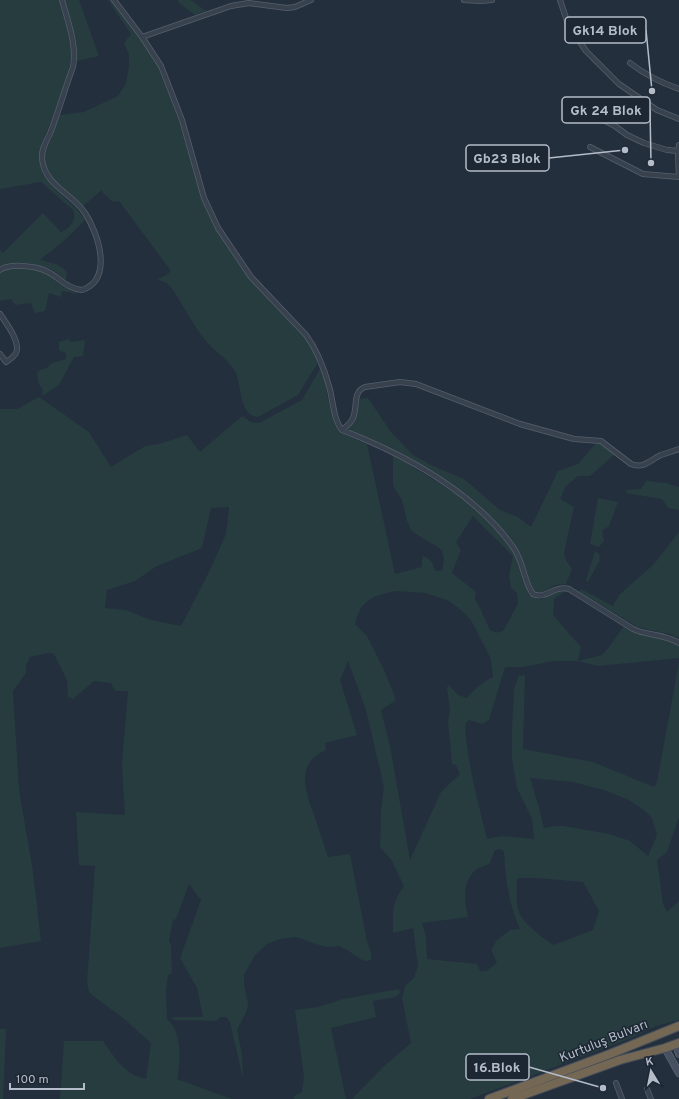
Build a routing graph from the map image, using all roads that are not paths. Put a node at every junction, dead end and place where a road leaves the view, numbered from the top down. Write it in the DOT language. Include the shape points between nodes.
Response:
graph roads {
  1 [pos="62,0"];
  2 [pos="114,0"];
  3 [pos="311,0"];
  4 [pos="464,0"];
  5 [pos="492,0"];
  6 [pos="560,0"];
  7 [pos="142,36"];
  8 [pos="630,63"];
  9 [pos="679,89"];
  10 [pos="592,114"];
  11 [pos="679,119"];
  12 [pos="679,145"];
  13 [pos="590,147"];
  14 [pos="679,151"];
  15 [pos="679,177"];
  16 [pos="0,270"];
  17 [pos="0,314"];
  18 [pos="0,354"];
  19 [pos="342,430"];
  20 [pos="679,449"];
  21 [pos="679,643"];
  22 [pos="679,1026"];
  23 [pos="670,1029"];
  24 [pos="660,1033"];
  25 [pos="677,1044"];
  26 [pos="665,1048"];
  27 [pos="679,1054"];
  28 [pos="679,1073"];
  29 [pos="616,1083"];
  30 [pos="647,1089"];
  31 [pos="489,1099"];
  32 [pos="512,1099"];
  33 [pos="621,1099"];
  34 [pos="651,1099"];
  1 -- 16 [label="street" via="73,41 73,67 43,148 42,158 47,176 79,206 89,221 99,250 100,268 97,279 82,290 70,287 42,269 14,266"];
  2 -- 7 [label="street"];
  3 -- 7 [label="street" via="287,8 249,3 230,6"];
  4 -- 5 [label="street"];
  6 -- 11 [label="street" via="568,24 586,51 614,79 658,110"];
  7 -- 19 [label="street" via="163,72 182,122 204,198 218,228 251,278 313,345 326,374 337,420"];
  8 -- 9 [label="street"];
  10 -- 14 [label="street" via="644,143"];
  12 -- 14 [label="street"];
  13 -- 15 [label="street" via="643,174"];
  14 -- 15 [label="street"];
  17 -- 18 [label="street" via="14,336 16,349 15,354 6,362"];
  19 -- 20 [label="street" via="353,418 360,389 404,382 424,387 520,424 574,439 601,441 635,466 646,464"];
  19 -- 21 [label="street" via="402,457 471,501 515,549 536,596 558,588 569,589 633,629 668,637"];
  22 -- 23 [label="highway, Kurtuluş Bulvarı"];
  23 -- 24 [label="highway"];
  23 -- 25 [label="highway" via="676,1037"];
  24 -- 26 [label="highway" via="661,1043"];
  24 -- 31 [label="highway, Kurtuluş Bulvarı"];
  25 -- 26 [label="highway"];
  25 -- 27 [label="street"];
  26 -- 28 [label="street"];
  26 -- 32 [label="highway, Kurtuluş Bulvarı" via="620,1060"];
  29 -- 33 [label="street"];
  30 -- 34 [label="street"];
}
